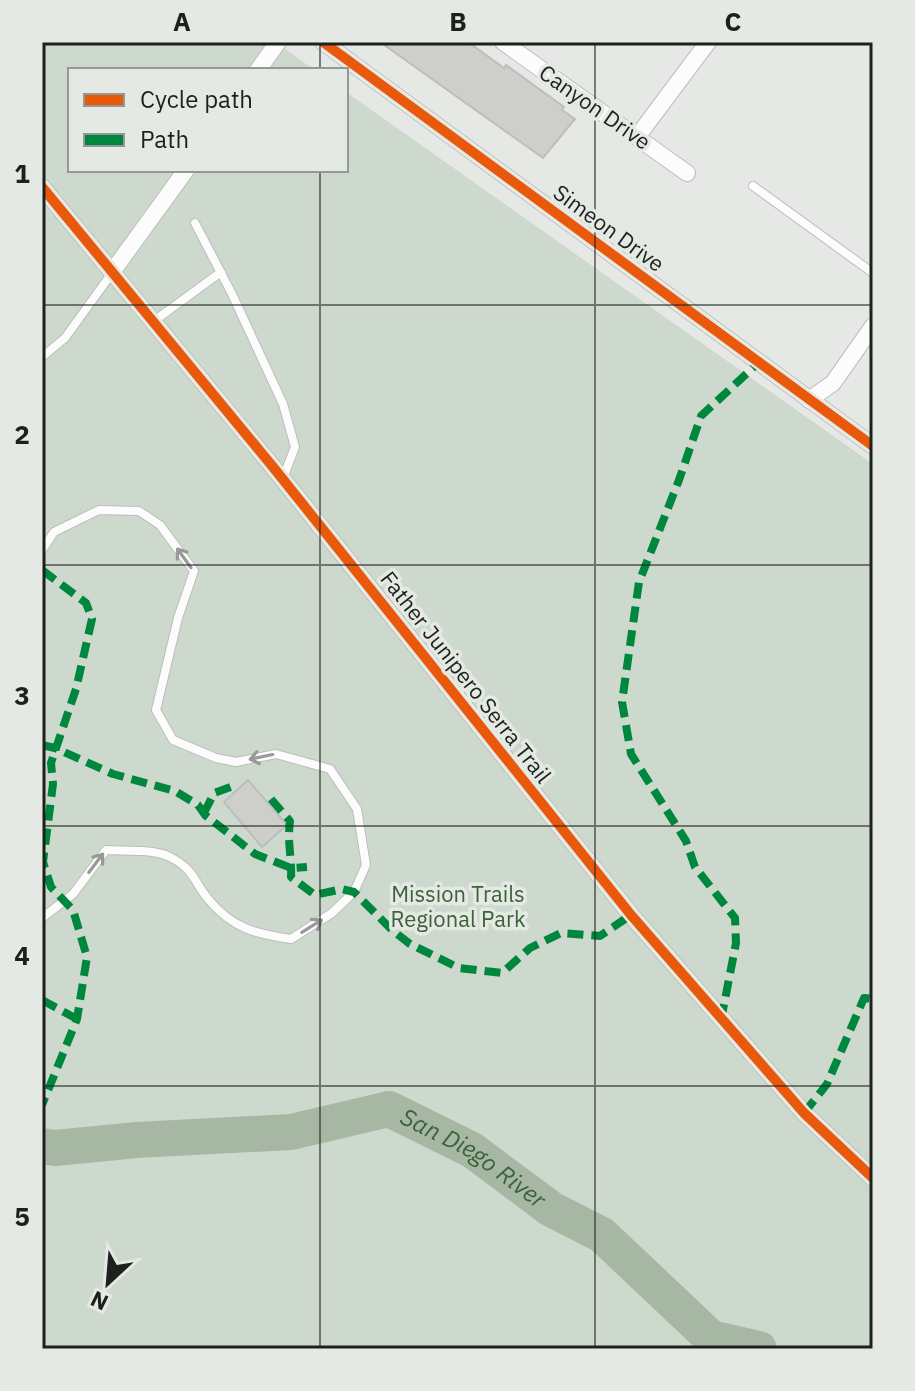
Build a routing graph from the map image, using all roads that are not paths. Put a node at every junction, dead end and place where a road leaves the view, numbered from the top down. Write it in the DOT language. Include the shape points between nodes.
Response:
graph roads {
  1 [pos="278,42"];
  2 [pos="323,42"];
  3 [pos="503,42"];
  4 [pos="708,42"];
  5 [pos="259,68"];
  6 [pos="637,137"];
  7 [pos="185,172"];
  8 [pos="687,173"];
  9 [pos="753,186"];
  10 [pos="42,187"];
  11 [pos="195,223"];
  12 [pos="112,272"];
  13 [pos="221,272"];
  14 [pos="873,273"];
  15 [pos="154,322"];
  16 [pos="873,326"];
  17 [pos="42,357"];
  18 [pos="809,400"];
  19 [pos="873,446"];
  20 [pos="283,479"];
  21 [pos="42,550"];
  22 [pos="42,918"];
  23 [pos="873,1178"];
  1 -- 5 [label="street"];
  2 -- 18 [label="street, Simeon Drive"];
  3 -- 6 [label="street, Canyon Drive"];
  4 -- 6 [label="street"];
  6 -- 8 [label="street, Canyon Drive"];
  7 -- 12 [label="street"];
  9 -- 14 [label="lane"];
  10 -- 12 [label="street, Father Junipero Serra Trail"];
  11 -- 13 [label="lane"];
  12 -- 15 [label="street, Father Junipero Serra Trail"];
  12 -- 17 [label="lane" via="65,338"];
  13 -- 15 [label="lane"];
  13 -- 20 [label="lane" via="283,404 295,447"];
  15 -- 20 [label="street, Father Junipero Serra Trail"];
  16 -- 18 [label="street" via="833,383"];
  18 -- 19 [label="street, Simeon Drive"];
  20 -- 23 [label="street, Father Junipero Serra Trail" via="631,915 804,1113"];
  22 -- 21 [label="lane, one-way" via="73,894 106,850 128,851 165,855 193,872 209,900 238,924 252,933 291,939 354,892 366,865 357,809 330,769 276,754 236,762 173,740 156,710 194,571 160,525 139,511 99,510 54,532"];
}
